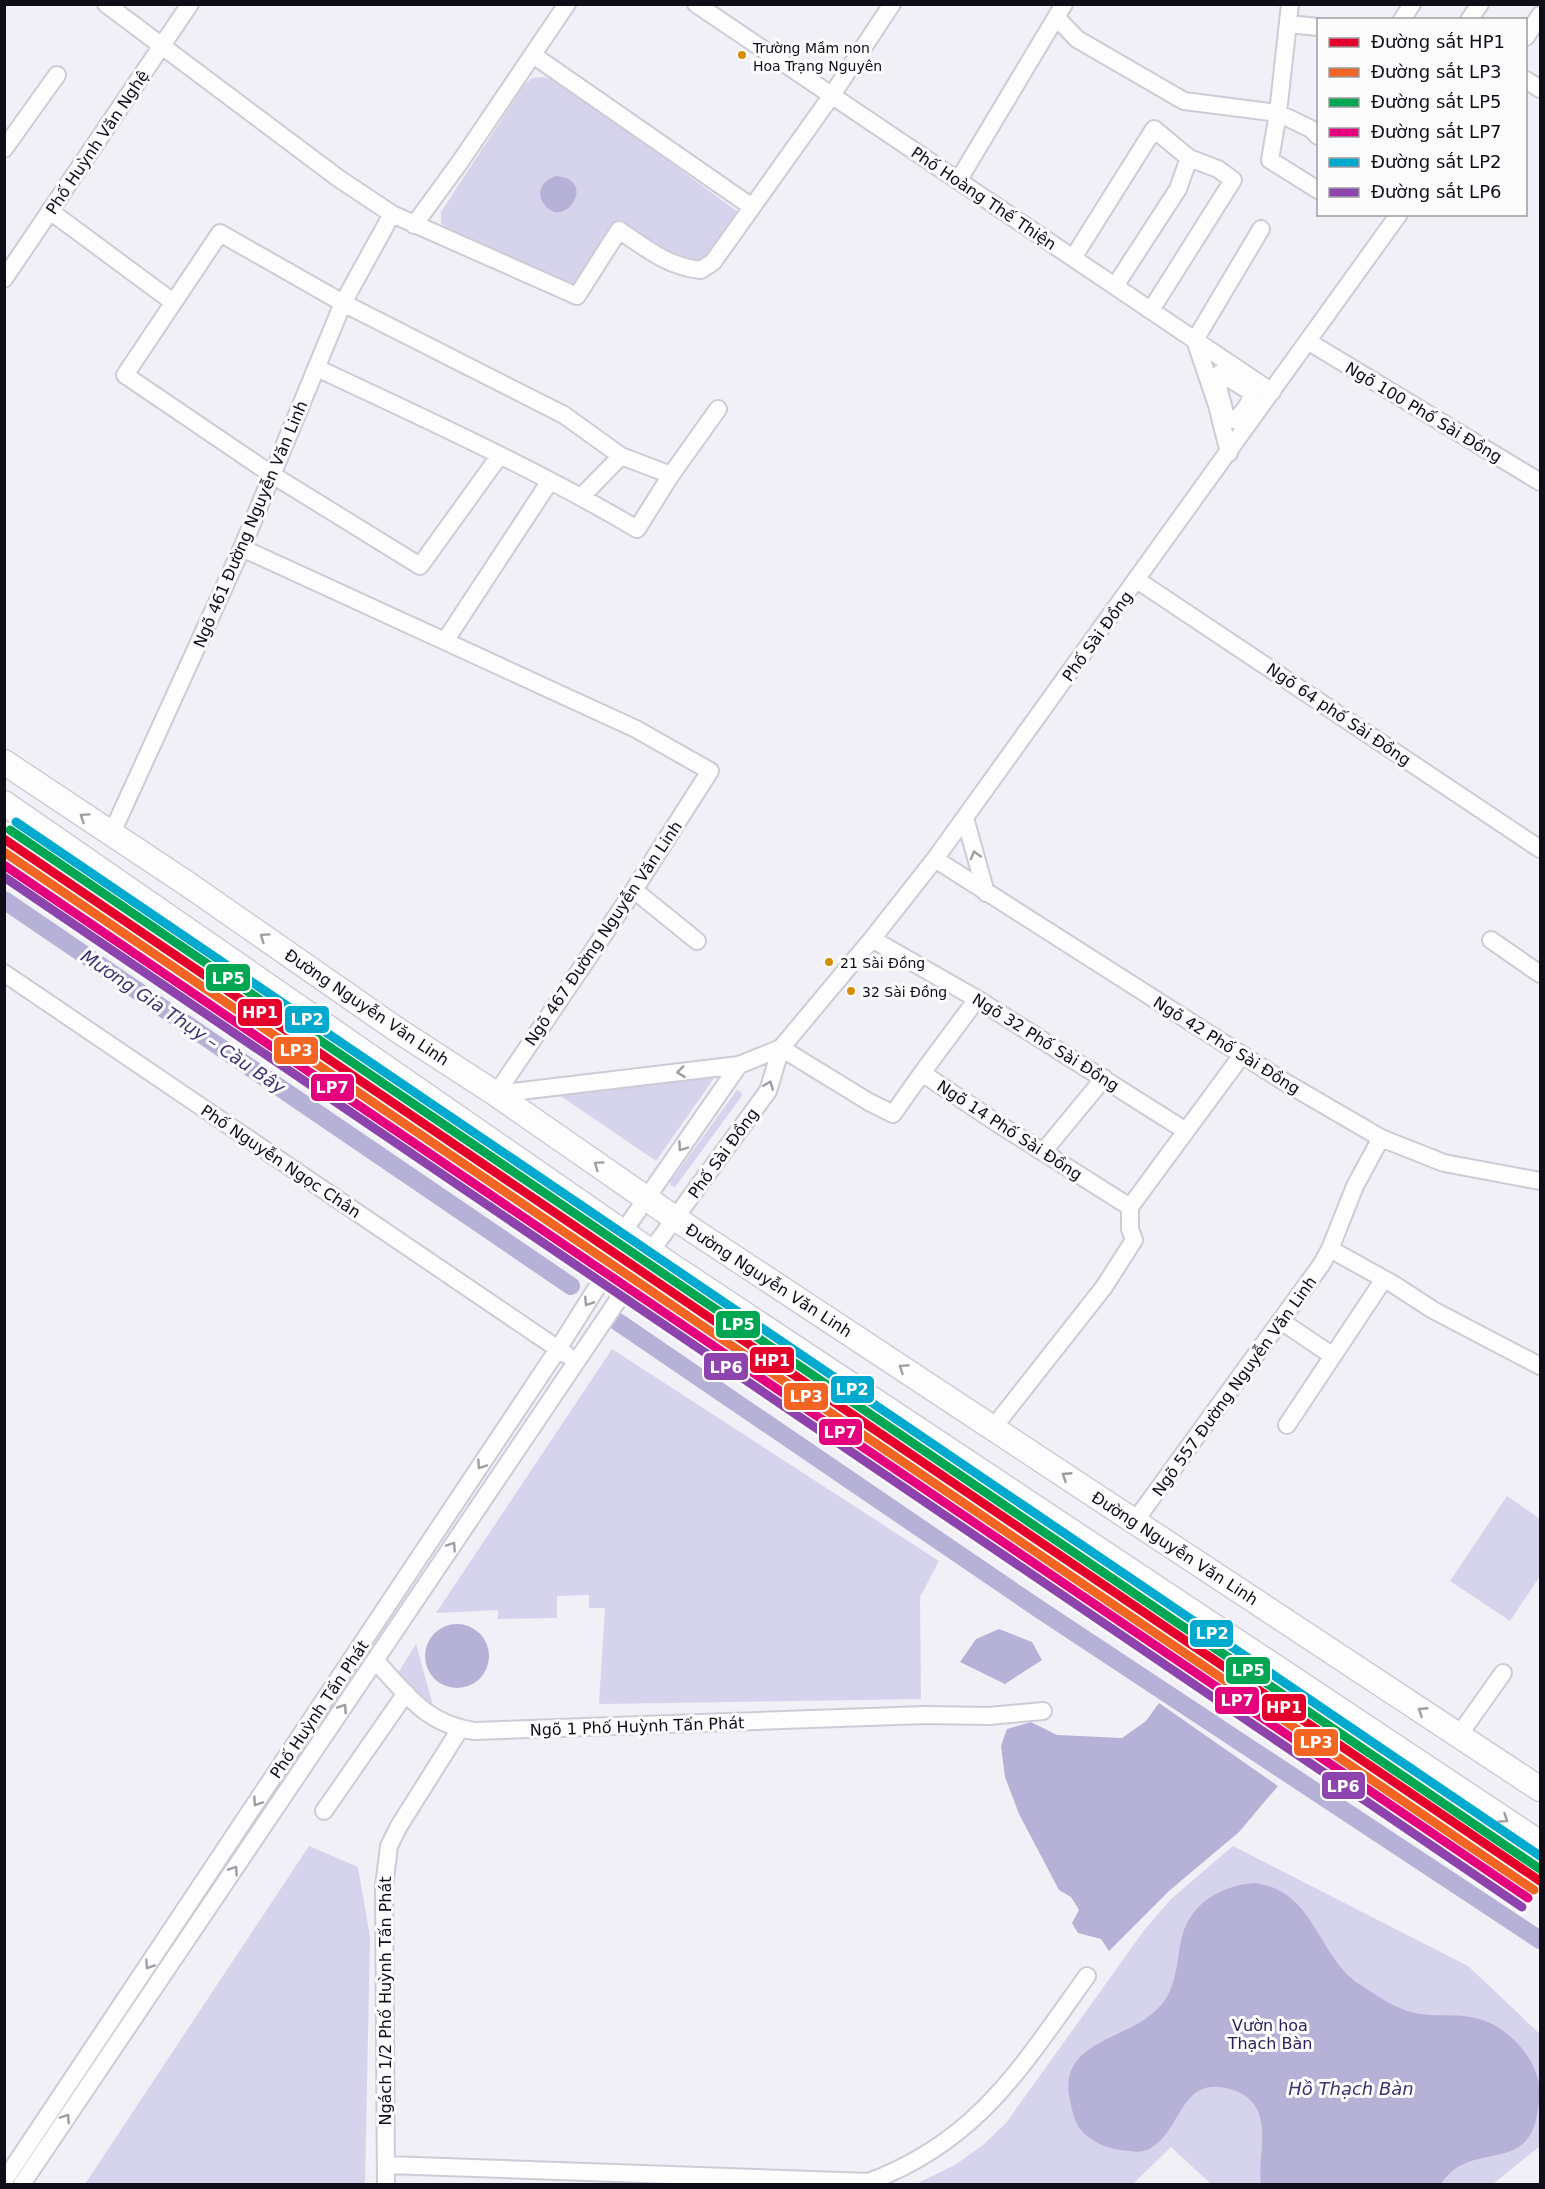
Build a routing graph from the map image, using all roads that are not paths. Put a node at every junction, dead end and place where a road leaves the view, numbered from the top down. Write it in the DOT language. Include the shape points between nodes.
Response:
graph roads {
  1 [pos="106,4"];
  2 [pos="190,4"];
  3 [pos="567,4"];
  4 [pos="696,4"];
  5 [pos="892,4"];
  6 [pos="1290,4"];
  7 [pos="1412,4"];
  8 [pos="1480,4"];
  9 [pos="1060,11"];
  10 [pos="1403,18"];
  11 [pos="1470,18"];
  12 [pos="1288,24"];
  13 [pos="1317,27"];
  14 [pos="163,45"];
  15 [pos="533,55"];
  16 [pos="57,75"];
  17 [pos="1527,81"];
  18 [pos="1540,89"];
  19 [pos="832,95"];
  20 [pos="1278,113"];
  21 [pos="1317,135"];
  22 [pos="4,149"];
  23 [pos="1189,158"];
  24 [pos="957,181"];
  25 [pos="1317,189"];
  26 [pos="752,207"];
  27 [pos="50,211"];
  28 [pos="392,214"];
  29 [pos="1398,216"];
  30 [pos="414,225"];
  31 [pos="1261,229"];
  32 [pos="1073,258"];
  33 [pos="5,277"];
  34 [pos="1115,286"];
  35 [pos="173,302"];
  36 [pos="344,303"];
  37 [pos="1151,310"];
  38 [pos="1195,340"];
  39 [pos="1309,342"];
  40 [pos="317,368"];
  41 [pos="1272,392"];
  42 [pos="718,410"];
  43 [pos="1229,453"];
  44 [pos="500,455"];
  45 [pos="621,456"];
  46 [pos="271,474"];
  47 [pos="671,475"];
  48 [pos="550,481"];
  49 [pos="1540,482"];
  50 [pos="582,496"];
  51 [pos="242,548"];
  52 [pos="1137,580"];
  53 [pos="446,641"];
  54 [pos="4,762"];
  55 [pos="4,803"];
  56 [pos="965,818"];
  57 [pos="111,835"];
  58 [pos="1540,849"];
  59 [pos="935,859"];
  60 [pos="634,890"];
  61 [pos="986,893"];
  62 [pos="872,939"];
  63 [pos="1491,940"];
  64 [pos="697,941"];
  65 [pos="4,973"];
  66 [pos="1540,974"];
  67 [pos="977,999"];
  68 [pos="396,1029"];
  69 [pos="781,1048"];
  70 [pos="1242,1055"];
  71 [pos="374,1058"];
  72 [pos="739,1065"];
  73 [pos="922,1073"];
  74 [pos="1104,1078"];
  75 [pos="496,1094"];
  76 [pos="1186,1131"];
  77 [pos="1381,1138"];
  78 [pos="1043,1152"];
  79 [pos="1540,1181"];
  80 [pos="646,1199"];
  81 [pos="1130,1207"];
  82 [pos="675,1219"];
  83 [pos="623,1232"];
  84 [pos="1330,1249"];
  85 [pos="651,1251"];
  86 [pos="1384,1279"];
  87 [pos="1281,1321"];
  88 [pos="558,1349"];
  89 [pos="1333,1356"];
  90 [pos="577,1361"];
  91 [pos="1540,1366"];
  92 [pos="1287,1425"];
  93 [pos="993,1428"];
  94 [pos="1136,1521"];
  95 [pos="375,1660"];
  96 [pos="1503,1673"];
  97 [pos="406,1694"];
  98 [pos="1043,1711"];
  99 [pos="460,1729"];
  100 [pos="1459,1735"];
  101 [pos="1540,1789"];
  102 [pos="324,1811"];
  103 [pos="1540,1843"];
  104 [pos="199,1891"];
  105 [pos="213,1900"];
  106 [pos="1087,1976"];
  107 [pos="35,2150"];
  108 [pos="386,2166"];
  109 [pos="4,2181"];
  110 [pos="866,2183"];
  111 [pos="22,2184"];
  112 [pos="386,2184"];
  1 -- 14 [label="street"];
  2 -- 14 [label="street, Phố Huỳnh Văn Nghệ"];
  3 -- 15 [label="street"];
  4 -- 19 [label="street, Phố Hoàng Thế Thiện"];
  5 -- 19 [label="street"];
  6 -- 12 [label="street"];
  7 -- 10 [label="street"];
  8 -- 11 [label="street"];
  9 -- 20 [label="street" via="1077,39 1184,101"];
  9 -- 24 [label="street"];
  12 -- 13 [label="street"];
  12 -- 20 [label="street"];
  14 -- 27 [label="street, Phố Huỳnh Văn Nghệ"];
  14 -- 28 [label="street" via="338,178"];
  15 -- 26 [label="street"];
  15 -- 30 [label="street"];
  16 -- 22 [label="street"];
  17 -- 18 [label="street"];
  19 -- 24 [label="street, Phố Hoàng Thế Thiện"];
  19 -- 26 [label="street"];
  20 -- 21 [label="street"];
  20 -- 25 [label="street" via="1270,160"];
  23 -- 32 [label="street" via="1154,129"];
  23 -- 34 [label="street" via="1178,189"];
  23 -- 37 [label="street" via="1218,169 1233,180"];
  24 -- 32 [label="street, Phố Hoàng Thế Thiện"];
  26 -- 30 [label="street" via="713,262 701,270 666,262 619,230 577,296"];
  27 -- 33 [label="street, Phố Huỳnh Văn Nghệ"];
  27 -- 35 [label="street"];
  28 -- 30 [label="street"];
  28 -- 36 [label="street, Ngõ 461 Đường Nguyễn Văn Linh"];
  29 -- 39 [label="street, Phố Sài Đồng"];
  31 -- 38 [label="street"];
  32 -- 34 [label="street, Phố Hoàng Thế Thiện"];
  34 -- 37 [label="street, Phố Hoàng Thế Thiện"];
  35 -- 36 [label="street" via="220,233"];
  35 -- 46 [label="street" via="125,375"];
  36 -- 40 [label="street, Ngõ 461 Đường Nguyễn Văn Linh"];
  36 -- 45 [label="street" via="564,415"];
  37 -- 38 [label="street, Phố Hoàng Thế Thiện"];
  38 -- 41 [label="street, Phố Hoàng Thế Thiện"];
  38 -- 43 [label="street"];
  39 -- 41 [label="street, Phố Sài Đồng"];
  39 -- 49 [label="street, Ngõ 100 Phố Sài Đồng"];
  40 -- 44 [label="street"];
  40 -- 46 [label="street, Ngõ 461 Đường Nguyễn Văn Linh"];
  41 -- 43 [label="street, Phố Sài Đồng"];
  42 -- 47 [label="street"];
  43 -- 52 [label="street, Phố Sài Đồng"];
  44 -- 46 [label="street" via="420,566"];
  44 -- 48 [label="street"];
  45 -- 47 [label="street"];
  45 -- 50 [label="street"];
  46 -- 51 [label="street, Ngõ 461 Đường Nguyễn Văn Linh"];
  47 -- 50 [label="street" via="637,529"];
  48 -- 50 [label="street"];
  48 -- 53 [label="street"];
  51 -- 53 [label="street"];
  51 -- 57 [label="street, Ngõ 461 Đường Nguyễn Văn Linh"];
  52 -- 56 [label="street, Phố Sài Đồng"];
  52 -- 58 [label="street, Ngõ 64 phố Sài Đồng"];
  53 -- 60 [label="street, Ngõ 467 Đường Nguyễn Văn Linh" via="636,729 710,771"];
  57 -- 54 [label="highway, Đường Nguyễn Văn Linh, one-way"];
  55 -- 71 [label="highway"];
  56 -- 59 [label="street, Phố Sài Đồng"];
  61 -- 56 [label="street, one-way"];
  68 -- 57 [label="highway, Đường Nguyễn Văn Linh, one-way"];
  59 -- 61 [label="street, Ngõ 42 Phố Sài Đồng"];
  59 -- 62 [label="street, Phố Sài Đồng"];
  60 -- 64 [label="street"];
  60 -- 75 [label="street, Ngõ 467 Đường Nguyễn Văn Linh"];
  61 -- 70 [label="street, Ngõ 42 Phố Sài Đồng"];
  62 -- 67 [label="street, Ngõ 32 Phố Sài Đồng"];
  62 -- 69 [label="street, Phố Sài Đồng"];
  63 -- 66 [label="street"];
  65 -- 88 [label="street, Phố Nguyễn Ngọc Chân"];
  67 -- 73 [label="street, Ngõ 14 Phố Sài Đồng"];
  67 -- 74 [label="street, Ngõ 32 Phố Sài Đồng"];
  68 -- 71 [label="highway"];
  68 -- 75 [label="highway, Đường Nguyễn Văn Linh"];
  69 -- 72 [label="street, Phố Sài Đồng"];
  69 -- 73 [label="street, Ngõ 14 Phố Sài Đồng" via="893,1114"];
  82 -- 69 [label="street, Phố Sài Đồng, one-way" via="768,1091"];
  70 -- 76 [label="street"];
  70 -- 77 [label="street, Ngõ 42 Phố Sài Đồng"];
  71 -- 83 [label="highway"];
  72 -- 75 [label="street, Phố Sài Đồng, one-way"];
  72 -- 80 [label="street, one-way"];
  73 -- 78 [label="street, Ngõ 14 Phố Sài Đồng"];
  74 -- 76 [label="street, Ngõ 32 Phố Sài Đồng"];
  74 -- 78 [label="street"];
  80 -- 75 [label="highway, Đường Nguyễn Văn Linh, one-way"];
  76 -- 81 [label="street"];
  77 -- 79 [label="street, Ngõ 42 Phố Sài Đồng" via="1444,1163"];
  77 -- 84 [label="street, Ngõ 557 Đường Nguyễn Văn Linh" via="1351,1193"];
  78 -- 81 [label="street, Ngõ 14 Phố Sài Đồng"];
  80 -- 82 [label="highway, Đường Nguyễn Văn Linh"];
  80 -- 83 [label="street, Phố Huỳnh Tấn Phát"];
  81 -- 93 [label="street" via="1134,1240 1104,1287"];
  82 -- 85 [label="street, Phố Sài Đồng"];
  93 -- 82 [label="highway, Đường Nguyễn Văn Linh, one-way"];
  83 -- 85 [label="highway"];
  83 -- 88 [label="street, Phố Huỳnh Tấn Phát, one-way" via="618,1254"];
  84 -- 86 [label="street"];
  84 -- 87 [label="street, Ngõ 557 Đường Nguyễn Văn Linh"];
  85 -- 90 [label="street, Phố Huỳnh Tấn Phát"];
  85 -- 103 [label="highway, one-way"];
  86 -- 89 [label="street"];
  86 -- 91 [label="street" via="1433,1310"];
  87 -- 89 [label="street"];
  87 -- 94 [label="street, Ngõ 557 Đường Nguyễn Văn Linh"];
  88 -- 90 [label="street, Phố Nguyễn Ngọc Chân"];
  88 -- 104 [label="street, Phố Huỳnh Tấn Phát, one-way"];
  89 -- 92 [label="street"];
  95 -- 90 [label="street, Phố Huỳnh Tấn Phát, one-way"];
  94 -- 93 [label="highway, Đường Nguyễn Văn Linh, one-way"];
  100 -- 94 [label="highway, Đường Nguyễn Văn Linh, one-way"];
  95 -- 97 [label="street, Ngõ 1 Phố Huỳnh Tấn Phát"];
  105 -- 95 [label="street, Phố Huỳnh Tấn Phát, one-way"];
  96 -- 100 [label="street"];
  97 -- 99 [label="street, Ngõ 1 Phố Huỳnh Tấn Phát" via="424,1712"];
  97 -- 102 [label="street"];
  98 -- 99 [label="street, Ngõ 1 Phố Huỳnh Tấn Phát" via="989,1716"];
  99 -- 108 [label="street, Ngách 1/2 Phố Huỳnh Tấn Phát" via="399,1826 385,1866"];
  100 -- 101 [label="highway, Đường Nguyễn Văn Linh"];
  104 -- 105 [label="street"];
  104 -- 107 [label="street, Phố Huỳnh Tấn Phát, one-way"];
  107 -- 105 [label="street, Phố Huỳnh Tấn Phát, one-way"];
  106 -- 110 [label="street" via="1022,2067 984,2111 945,2143"];
  107 -- 109 [label="street, Phố Huỳnh Tấn Phát"];
  107 -- 111 [label="street, Phố Huỳnh Tấn Phát"];
  108 -- 110 [label="street"];
  108 -- 112 [label="street, Ngách 1/2 Phố Huỳnh Tấn Phát"];
}
